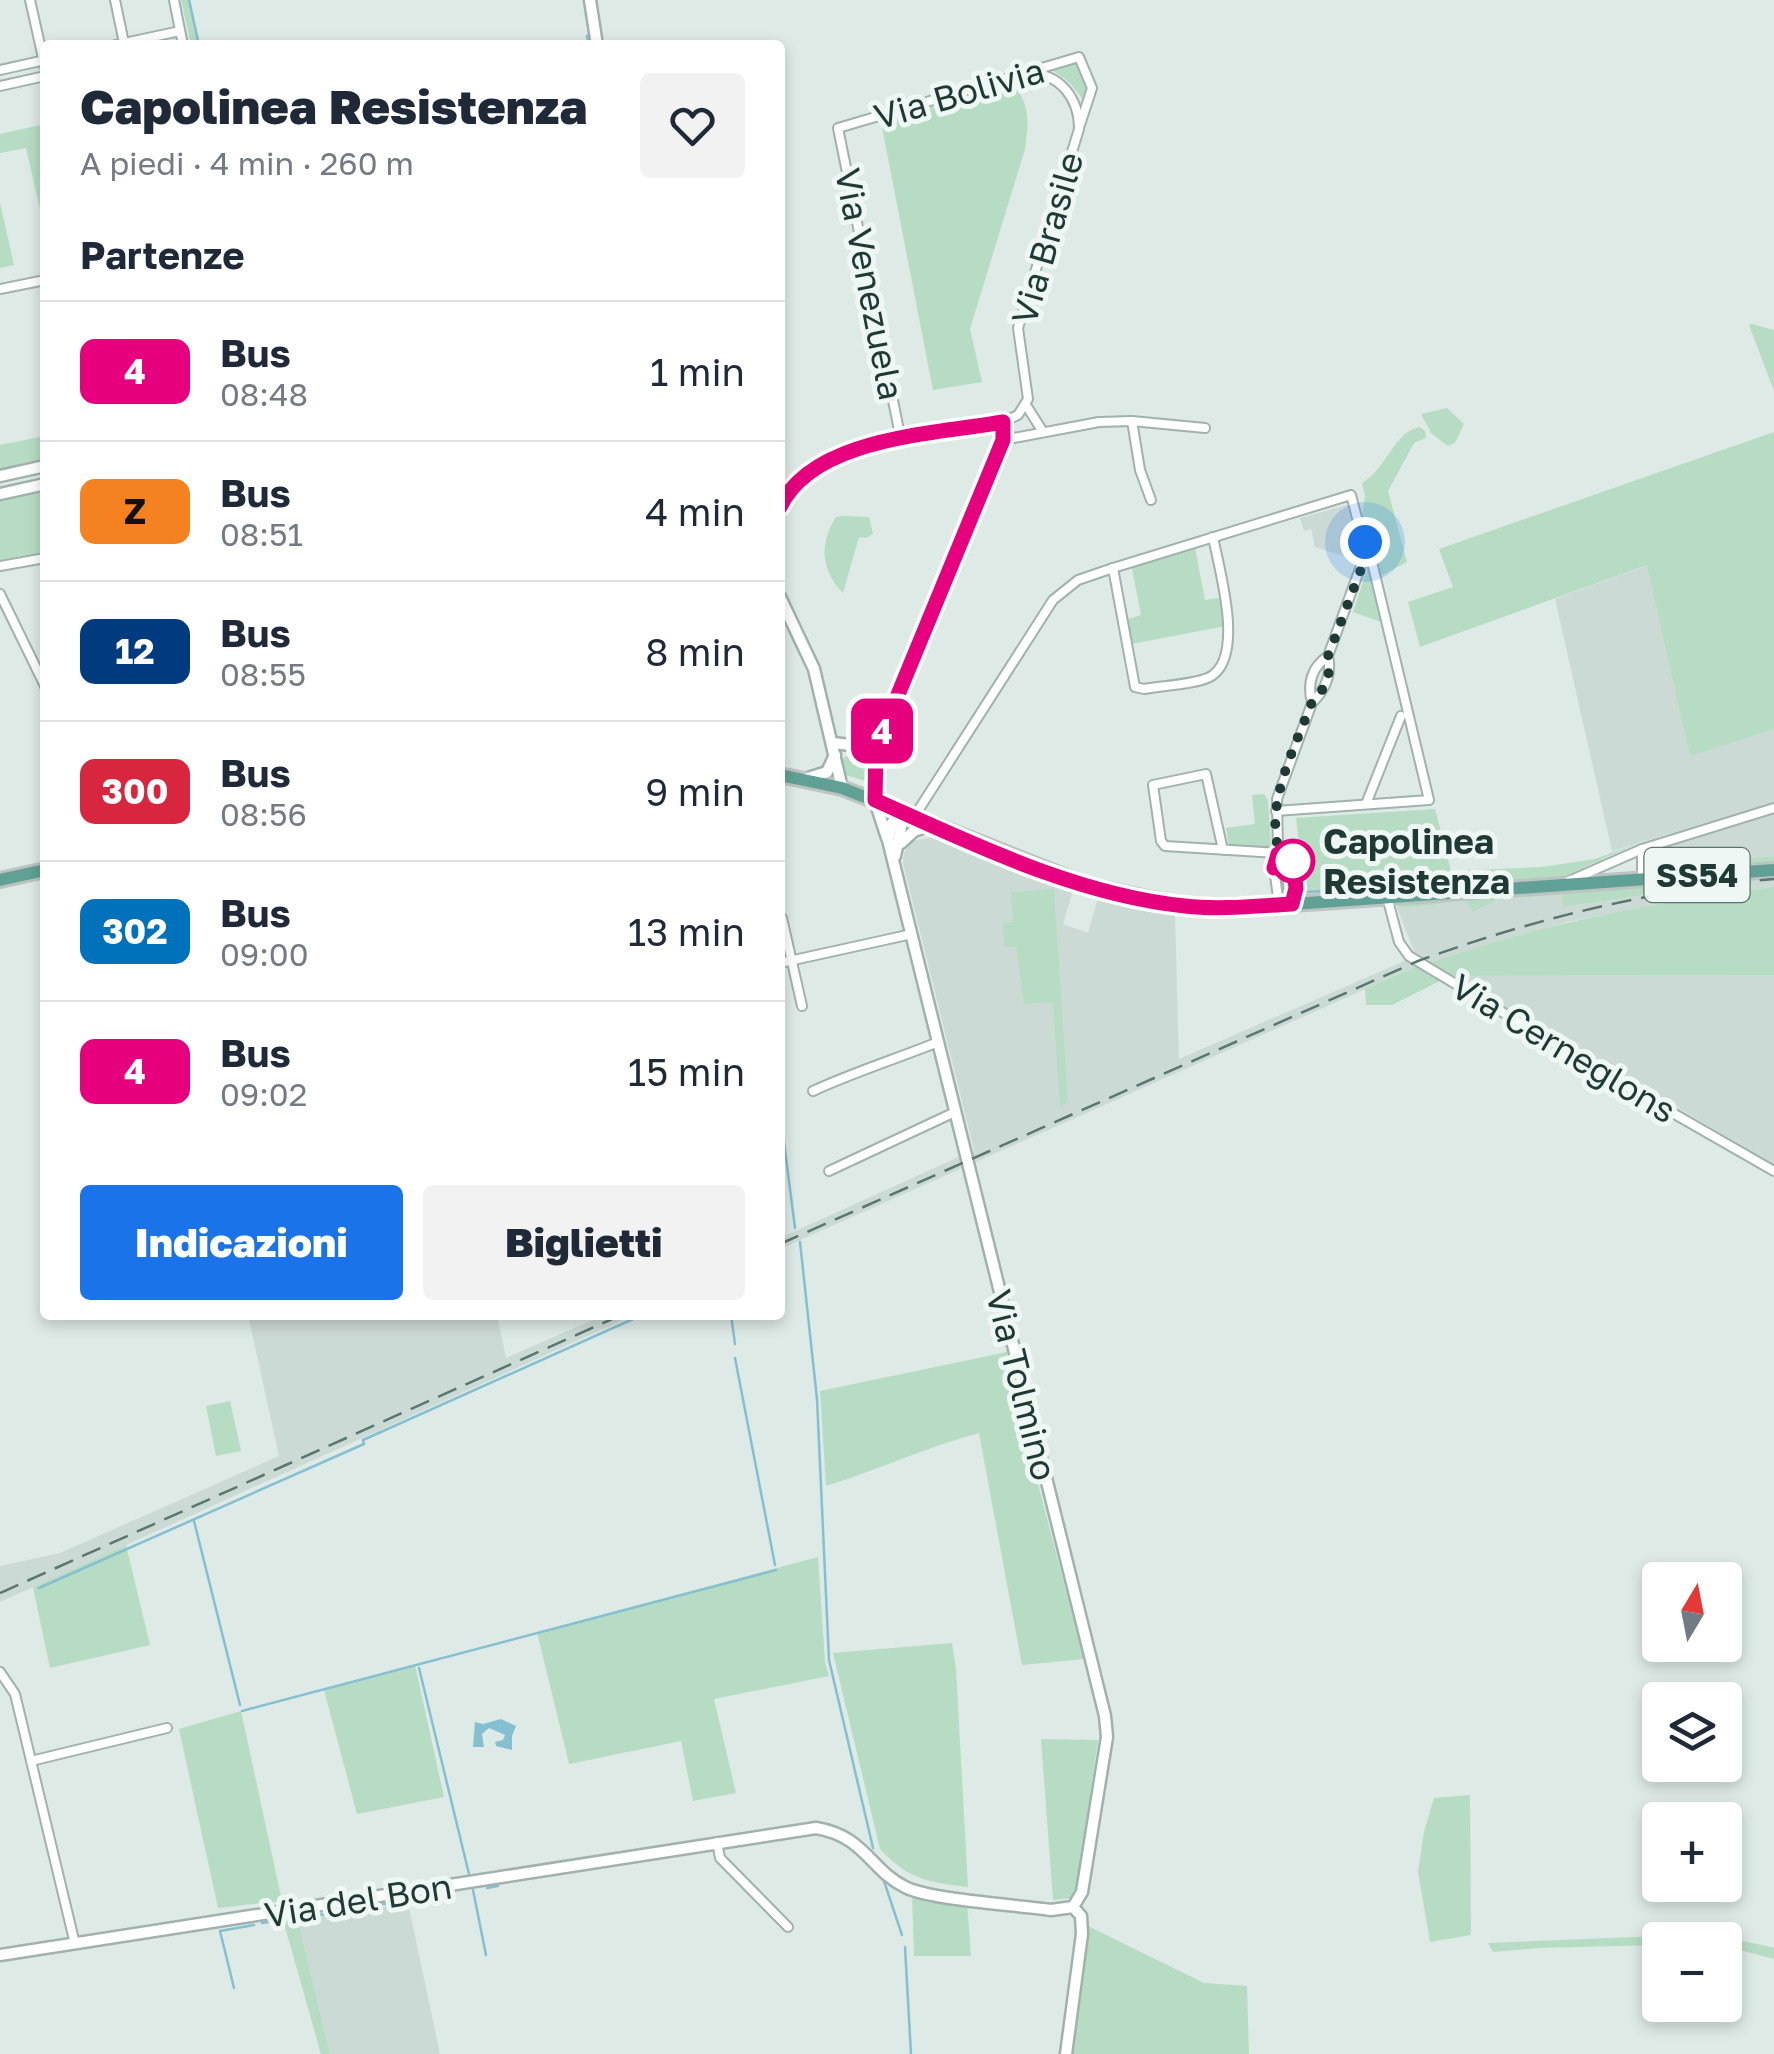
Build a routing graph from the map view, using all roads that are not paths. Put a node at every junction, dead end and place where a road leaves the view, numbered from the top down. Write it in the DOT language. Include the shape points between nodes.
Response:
graph roads {
  1 [pos="30,0"];
  2 [pos="115,0"];
  3 [pos="174,0"];
  4 [pos="590,0"];
  5 [pos="180,30"];
  6 [pos="120,40"];
  7 [pos="137,40"];
  8 [pos="182,40"];
  9 [pos="597,40"];
  10 [pos="40,45"];
  11 [pos="1079,57"];
  12 [pos="40,64"];
  13 [pos="0,70"];
  14 [pos="1029,74"];
  15 [pos="40,77"];
  16 [pos="0,86"];
  17 [pos="838,128"];
  18 [pos="1078,130"];
  19 [pos="40,281"];
  20 [pos="0,289"];
  21 [pos="1026,405"];
  22 [pos="1003,422"];
  23 [pos="1132,422"];
  24 [pos="1204,428"];
  25 [pos="1042,432"];
  26 [pos="900,440"];
  27 [pos="1003,440"];
  28 [pos="40,467"];
  29 [pos="0,476"];
  30 [pos="40,485"];
  31 [pos="0,494"];
  32 [pos="785,499"];
  33 [pos="1151,500"];
  34 [pos="1213,538"];
  35 [pos="1366,556"];
  36 [pos="40,559"];
  37 [pos="0,566"];
  38 [pos="1113,568"];
  39 [pos="0,594"];
  40 [pos="785,608"];
  41 [pos="1328,656"];
  42 [pos="40,677"];
  43 [pos="1312,702"];
  44 [pos="1400,716"];
  45 [pos="834,748"];
  46 [pos="876,748"];
  47 [pos="785,776"];
  48 [pos="804,780"];
  49 [pos="842,788"];
  50 [pos="875,800"];
  51 [pos="1366,804"];
  52 [pos="1774,808"];
  53 [pos="1276,811"];
  54 [pos="909,815"];
  55 [pos="932,825"];
  56 [pos="892,844"];
  57 [pos="1642,849"];
  58 [pos="1223,850"];
  59 [pos="1278,854"];
  60 [pos="1774,870"];
  61 [pos="40,871"];
  62 [pos="1642,878"];
  63 [pos="0,880"];
  64 [pos="1560,886"];
  65 [pos="1387,897"];
  66 [pos="1285,904"];
  67 [pos="785,931"];
  68 [pos="912,934"];
  69 [pos="792,960"];
  70 [pos="785,962"];
  71 [pos="802,1006"];
  72 [pos="938,1042"];
  73 [pos="813,1091"];
  74 [pos="955,1112"];
  75 [pos="829,1171"];
  76 [pos="1774,1171"];
  77 [pos="0,1672"];
  78 [pos="167,1728"];
  79 [pos="31,1761"];
  80 [pos="717,1842"];
  81 [pos="1074,1907"];
  82 [pos="788,1927"];
  83 [pos="74,1944"];
  84 [pos="0,1955"];
  85 [pos="1066,2054"];
  1 -- 10 [label="street"];
  2 -- 6 [label="street"];
  3 -- 5 [label="street"];
  4 -- 9 [label="street"];
  5 -- 7 [label="street"];
  5 -- 8 [label="street"];
  11 -- 14 [label="street, Via Bolivia"];
  11 -- 18 [label="street, Via Brasile" via="1092,88"];
  12 -- 13 [label="street"];
  14 -- 17 [label="street, Via Bolivia"];
  14 -- 18 [label="street, Via Brasile" via="1064,88 1076,106"];
  15 -- 16 [label="street"];
  17 -- 26 [label="street, Via Venezuela"];
  18 -- 21 [label="street, Via Brasile" via="1018,328"];
  19 -- 20 [label="street"];
  21 -- 22 [label="street"];
  21 -- 25 [label="street, Via Brasile"];
  22 -- 26 [label="street"];
  22 -- 27 [label="street"];
  23 -- 24 [label="street"];
  23 -- 25 [label="street"];
  23 -- 33 [label="street"];
  25 -- 27 [label="street"];
  26 -- 32 [label="street" via="825,460"];
  27 -- 46 [label="street"];
  28 -- 29 [label="street"];
  30 -- 31 [label="street"];
  34 -- 35 [label="street" via="1351,494"];
  34 -- 38 [label="street"];
  34 -- 38 [label="street" via="1231,632 1218,670 1208,678 1135,687"];
  35 -- 41 [label="street"];
  35 -- 51 [label="street" via="1429,800"];
  36 -- 37 [label="street"];
  38 -- 54 [label="street" via="1078,580 1053,600"];
  39 -- 42 [label="street"];
  40 -- 45 [label="street" via="814,670"];
  41 -- 43 [label="street" via="1331,668"];
  41 -- 43 [label="street" via="1317,663 1308,688"];
  43 -- 53 [label="street"];
  44 -- 51 [label="street"];
  45 -- 46 [label="street"];
  45 -- 48 [label="street" via="827,772"];
  45 -- 49 [label="street"];
  46 -- 50 [label="street, Via Tolmino"];
  47 -- 48 [label="main road"];
  48 -- 49 [label="main road"];
  49 -- 50 [label="main road"];
  50 -- 54 [label="main road"];
  50 -- 56 [label="street, Via Tolmino"];
  51 -- 53 [label="street"];
  52 -- 57 [label="street"];
  53 -- 59 [label="street"];
  54 -- 55 [label="main road"];
  54 -- 56 [label="street, Via Tolmino"];
  55 -- 56 [label="street"];
  55 -- 66 [label="main road" via="1123,895 1204,908"];
  56 -- 68 [label="street, Via Tolmino"];
  57 -- 62 [label="street"];
  57 -- 64 [label="street"];
  58 -- 58 [label="street" via="1206,774 1153,785 1162,844"];
  58 -- 59 [label="street"];
  59 -- 66 [label="street" via="1286,867"];
  60 -- 62 [label="main road, SS54"];
  61 -- 63 [label="main road"];
  62 -- 64 [label="main road, SS54"];
  64 -- 65 [label="main road, SS54"];
  65 -- 66 [label="main road"];
  65 -- 76 [label="street, Via Cerneglons" via="1399,942 1413,959"];
  67 -- 69 [label="street"];
  68 -- 69 [label="street"];
  68 -- 72 [label="street, Via Tolmino"];
  69 -- 70 [label="street"];
  69 -- 71 [label="street"];
  72 -- 73 [label="street"];
  72 -- 74 [label="street, Via Tolmino"];
  74 -- 75 [label="street"];
  74 -- 81 [label="street, Via Tolmino" via="1105,1716 1108,1737"];
  77 -- 79 [label="street" via="15,1694"];
  78 -- 79 [label="street"];
  79 -- 83 [label="street"];
  80 -- 81 [label="street, Via del Bon" via="824,1829 859,1846 909,1889 1051,1910"];
  80 -- 82 [label="street" via="720,1858"];
  80 -- 83 [label="street, Via del Bon"];
  81 -- 85 [label="street" via="1082,1934"];
  83 -- 84 [label="street, Via del Bon"];
}
